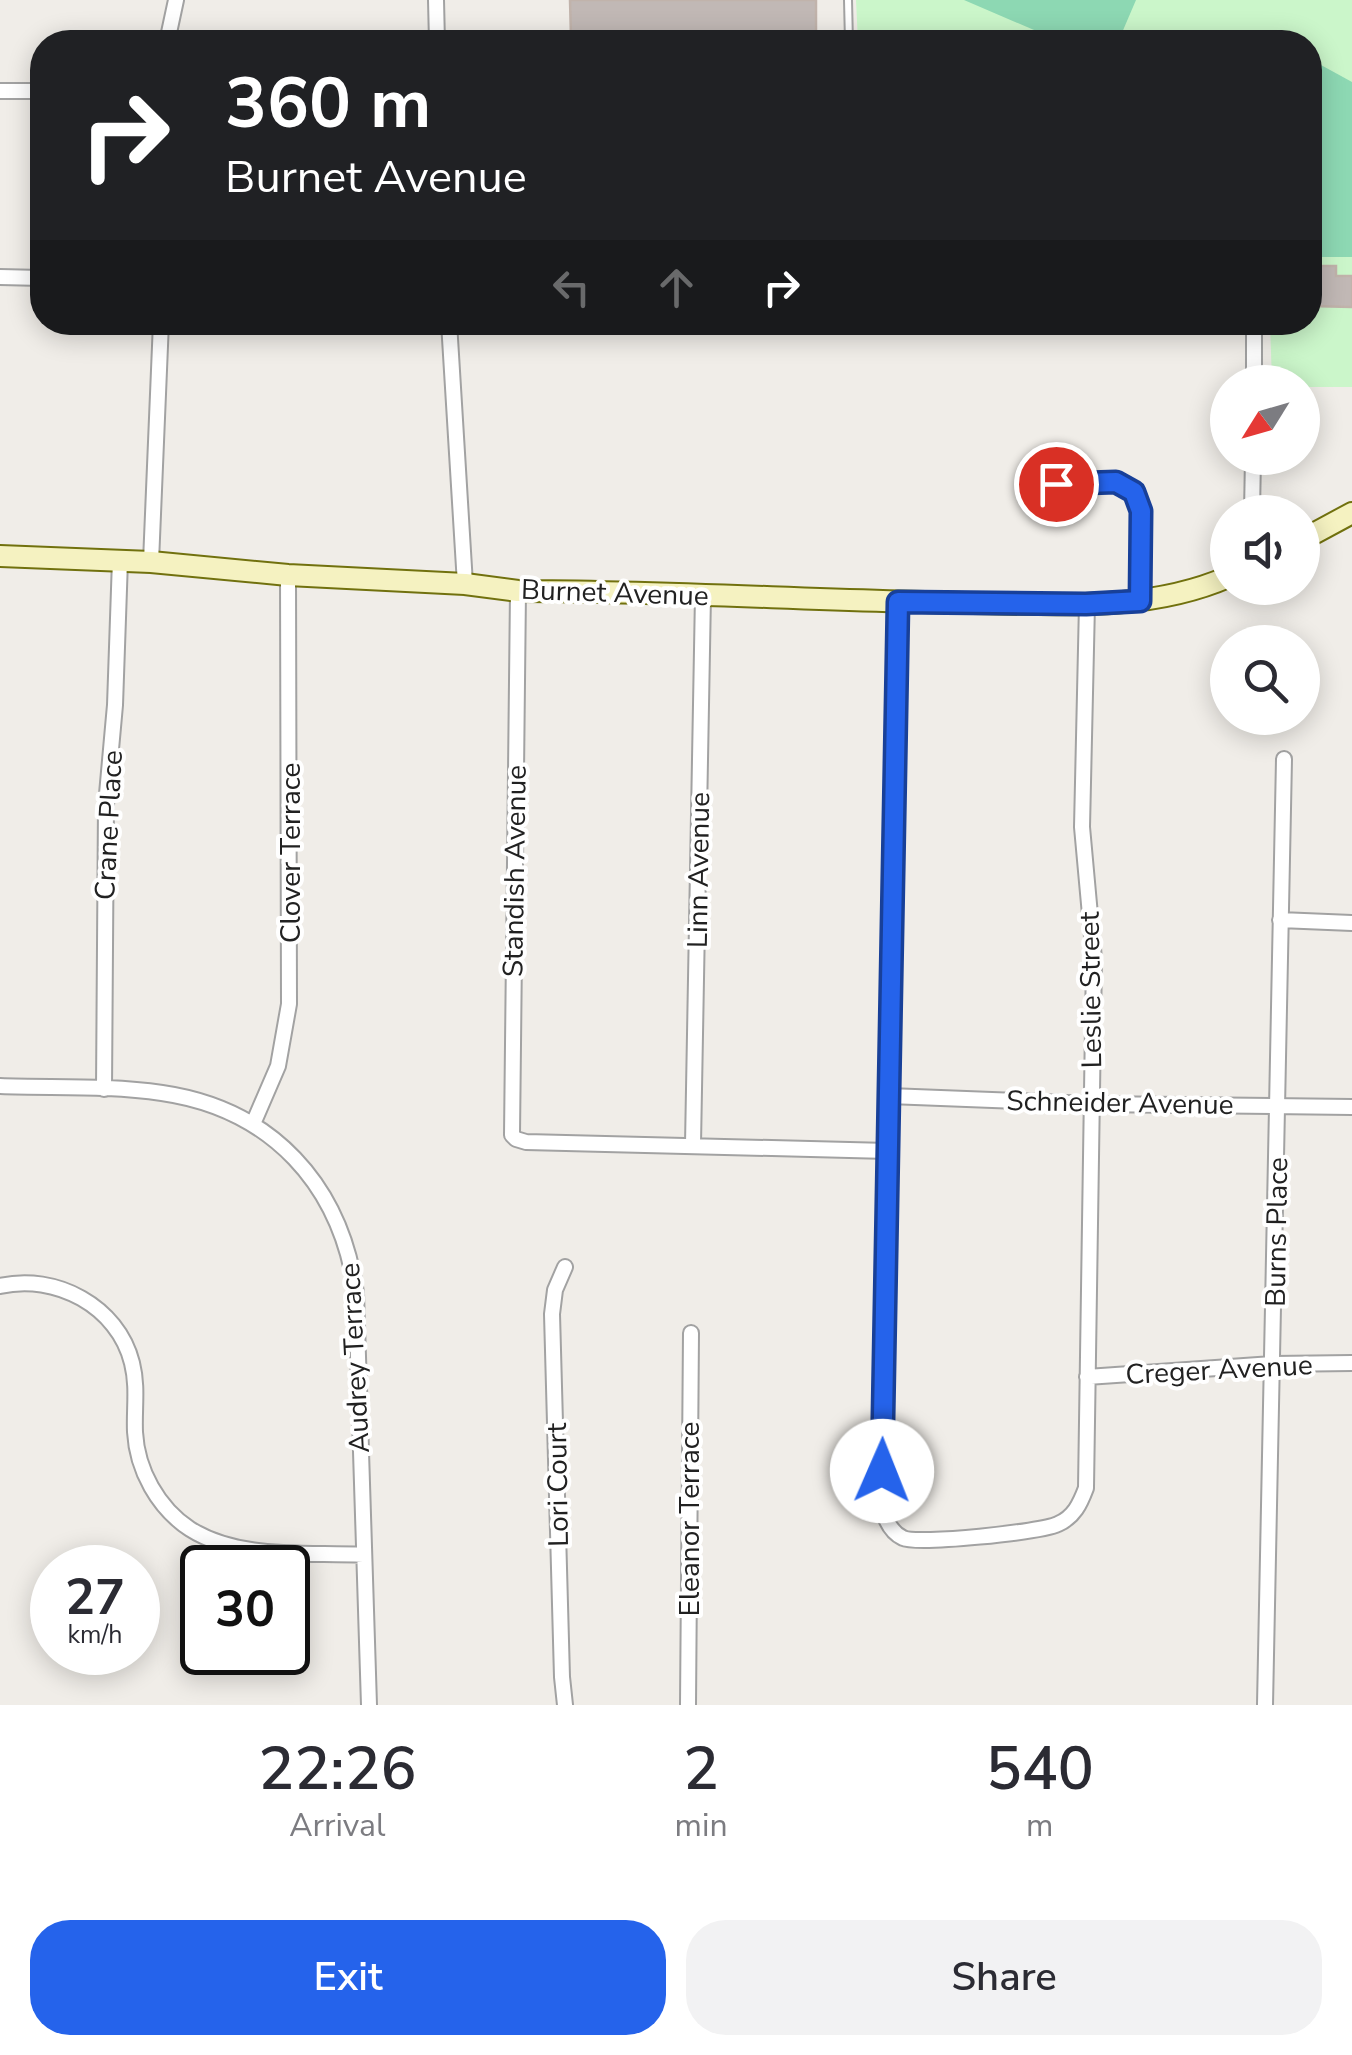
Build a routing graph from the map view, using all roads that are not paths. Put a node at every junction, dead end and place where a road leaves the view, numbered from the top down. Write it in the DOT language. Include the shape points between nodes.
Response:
graph roads {
  1 [pos="176,0"];
  2 [pos="436,0"];
  3 [pos="848,0"];
  4 [pos="170,30"];
  5 [pos="437,30"];
  6 [pos="849,30"];
  7 [pos="0,91"];
  8 [pos="30,91"];
  9 [pos="0,277"];
  10 [pos="30,278"];
  11 [pos="160,335"];
  12 [pos="451,335"];
  13 [pos="1254,335"];
  14 [pos="1254,365"];
  15 [pos="1026,485"];
  16 [pos="1352,513"];
  17 [pos="1320,530"];
  18 [pos="0,556"];
  19 [pos="120,560"];
  20 [pos="151,562"];
  21 [pos="288,576"];
  22 [pos="1210,583"];
  23 [pos="465,584"];
  24 [pos="518,590"];
  25 [pos="703,595"];
  26 [pos="1140,601"];
  27 [pos="898,602"];
  28 [pos="1086,604"];
  29 [pos="1284,759"];
  30 [pos="1280,920"];
  31 [pos="1352,923"];
  32 [pos="0,1086"];
  33 [pos="104,1090"];
  34 [pos="889,1096"];
  35 [pos="1091,1104"];
  36 [pos="1278,1105"];
  37 [pos="1352,1106"];
  38 [pos="252,1124"];
  39 [pos="693,1144"];
  40 [pos="888,1151"];
  41 [pos="564,1267"];
  42 [pos="0,1286"];
  43 [pos="691,1333"];
  44 [pos="1274,1364"];
  45 [pos="1352,1364"];
  46 [pos="1086,1377"];
  47 [pos="363,1555"];
  48 [pos="369,1705"];
  49 [pos="565,1705"];
  50 [pos="688,1705"];
  51 [pos="1265,1705"];
  1 -- 4 [label="street"];
  2 -- 5 [label="street"];
  3 -- 6 [label="lane"];
  7 -- 8 [label="street"];
  9 -- 10 [label="street"];
  11 -- 20 [label="street"];
  12 -- 23 [label="street"];
  13 -- 14 [label="street"];
  15 -- 26 [label="street" via="1116,482 1134,492 1141,511"];
  16 -- 17 [label="street"];
  18 -- 19 [label="street, Burnet Avenue"];
  19 -- 20 [label="street, Burnet Avenue"];
  19 -- 33 [label="street, Crane Place" via="106,805"];
  20 -- 21 [label="street, Burnet Avenue"];
  21 -- 23 [label="street, Burnet Avenue"];
  21 -- 38 [label="street, Clover Terrace" via="289,1004 278,1066"];
  22 -- 26 [label="street, Burnet Avenue"];
  23 -- 24 [label="street, Burnet Avenue"];
  24 -- 25 [label="street, Burnet Avenue"];
  24 -- 39 [label="street, Standish Avenue" via="512,1134 526,1142"];
  25 -- 27 [label="street, Burnet Avenue"];
  25 -- 39 [label="street, Linn Avenue"];
  26 -- 28 [label="street, Burnet Avenue"];
  27 -- 28 [label="street, Burnet Avenue"];
  27 -- 34 [label="street"];
  28 -- 35 [label="street, Leslie Street" via="1082,828 1094,958"];
  29 -- 30 [label="street, Burns Place"];
  30 -- 31 [label="street"];
  30 -- 36 [label="street, Burns Place"];
  32 -- 33 [label="street, Audrey Terrace"];
  33 -- 38 [label="street, Audrey Terrace" via="189,1098"];
  34 -- 35 [label="street, Schneider Avenue"];
  34 -- 40 [label="street"];
  35 -- 36 [label="street, Schneider Avenue"];
  35 -- 46 [label="street, Leslie Street"];
  36 -- 37 [label="street, Schneider Avenue"];
  36 -- 44 [label="street, Burns Place"];
  38 -- 47 [label="street, Audrey Terrace" via="285,1148 316,1184 347,1247 356,1293"];
  39 -- 40 [label="street"];
  40 -- 46 [label="street, Leslie Street" via="882,1506 889,1526 915,1541 1042,1529 1072,1515 1086,1488"];
  41 -- 49 [label="street, Lori Court" via="552,1314"];
  42 -- 47 [label="street" via="39,1283 72,1292 116,1330 134,1373 142,1467 160,1501 189,1528 237,1548"];
  43 -- 50 [label="street, Eleanor Terrace"];
  44 -- 45 [label="street, Creger Avenue"];
  44 -- 46 [label="street, Creger Avenue"];
  44 -- 51 [label="street, Burns Place"];
  47 -- 48 [label="street, Audrey Terrace"];
}
